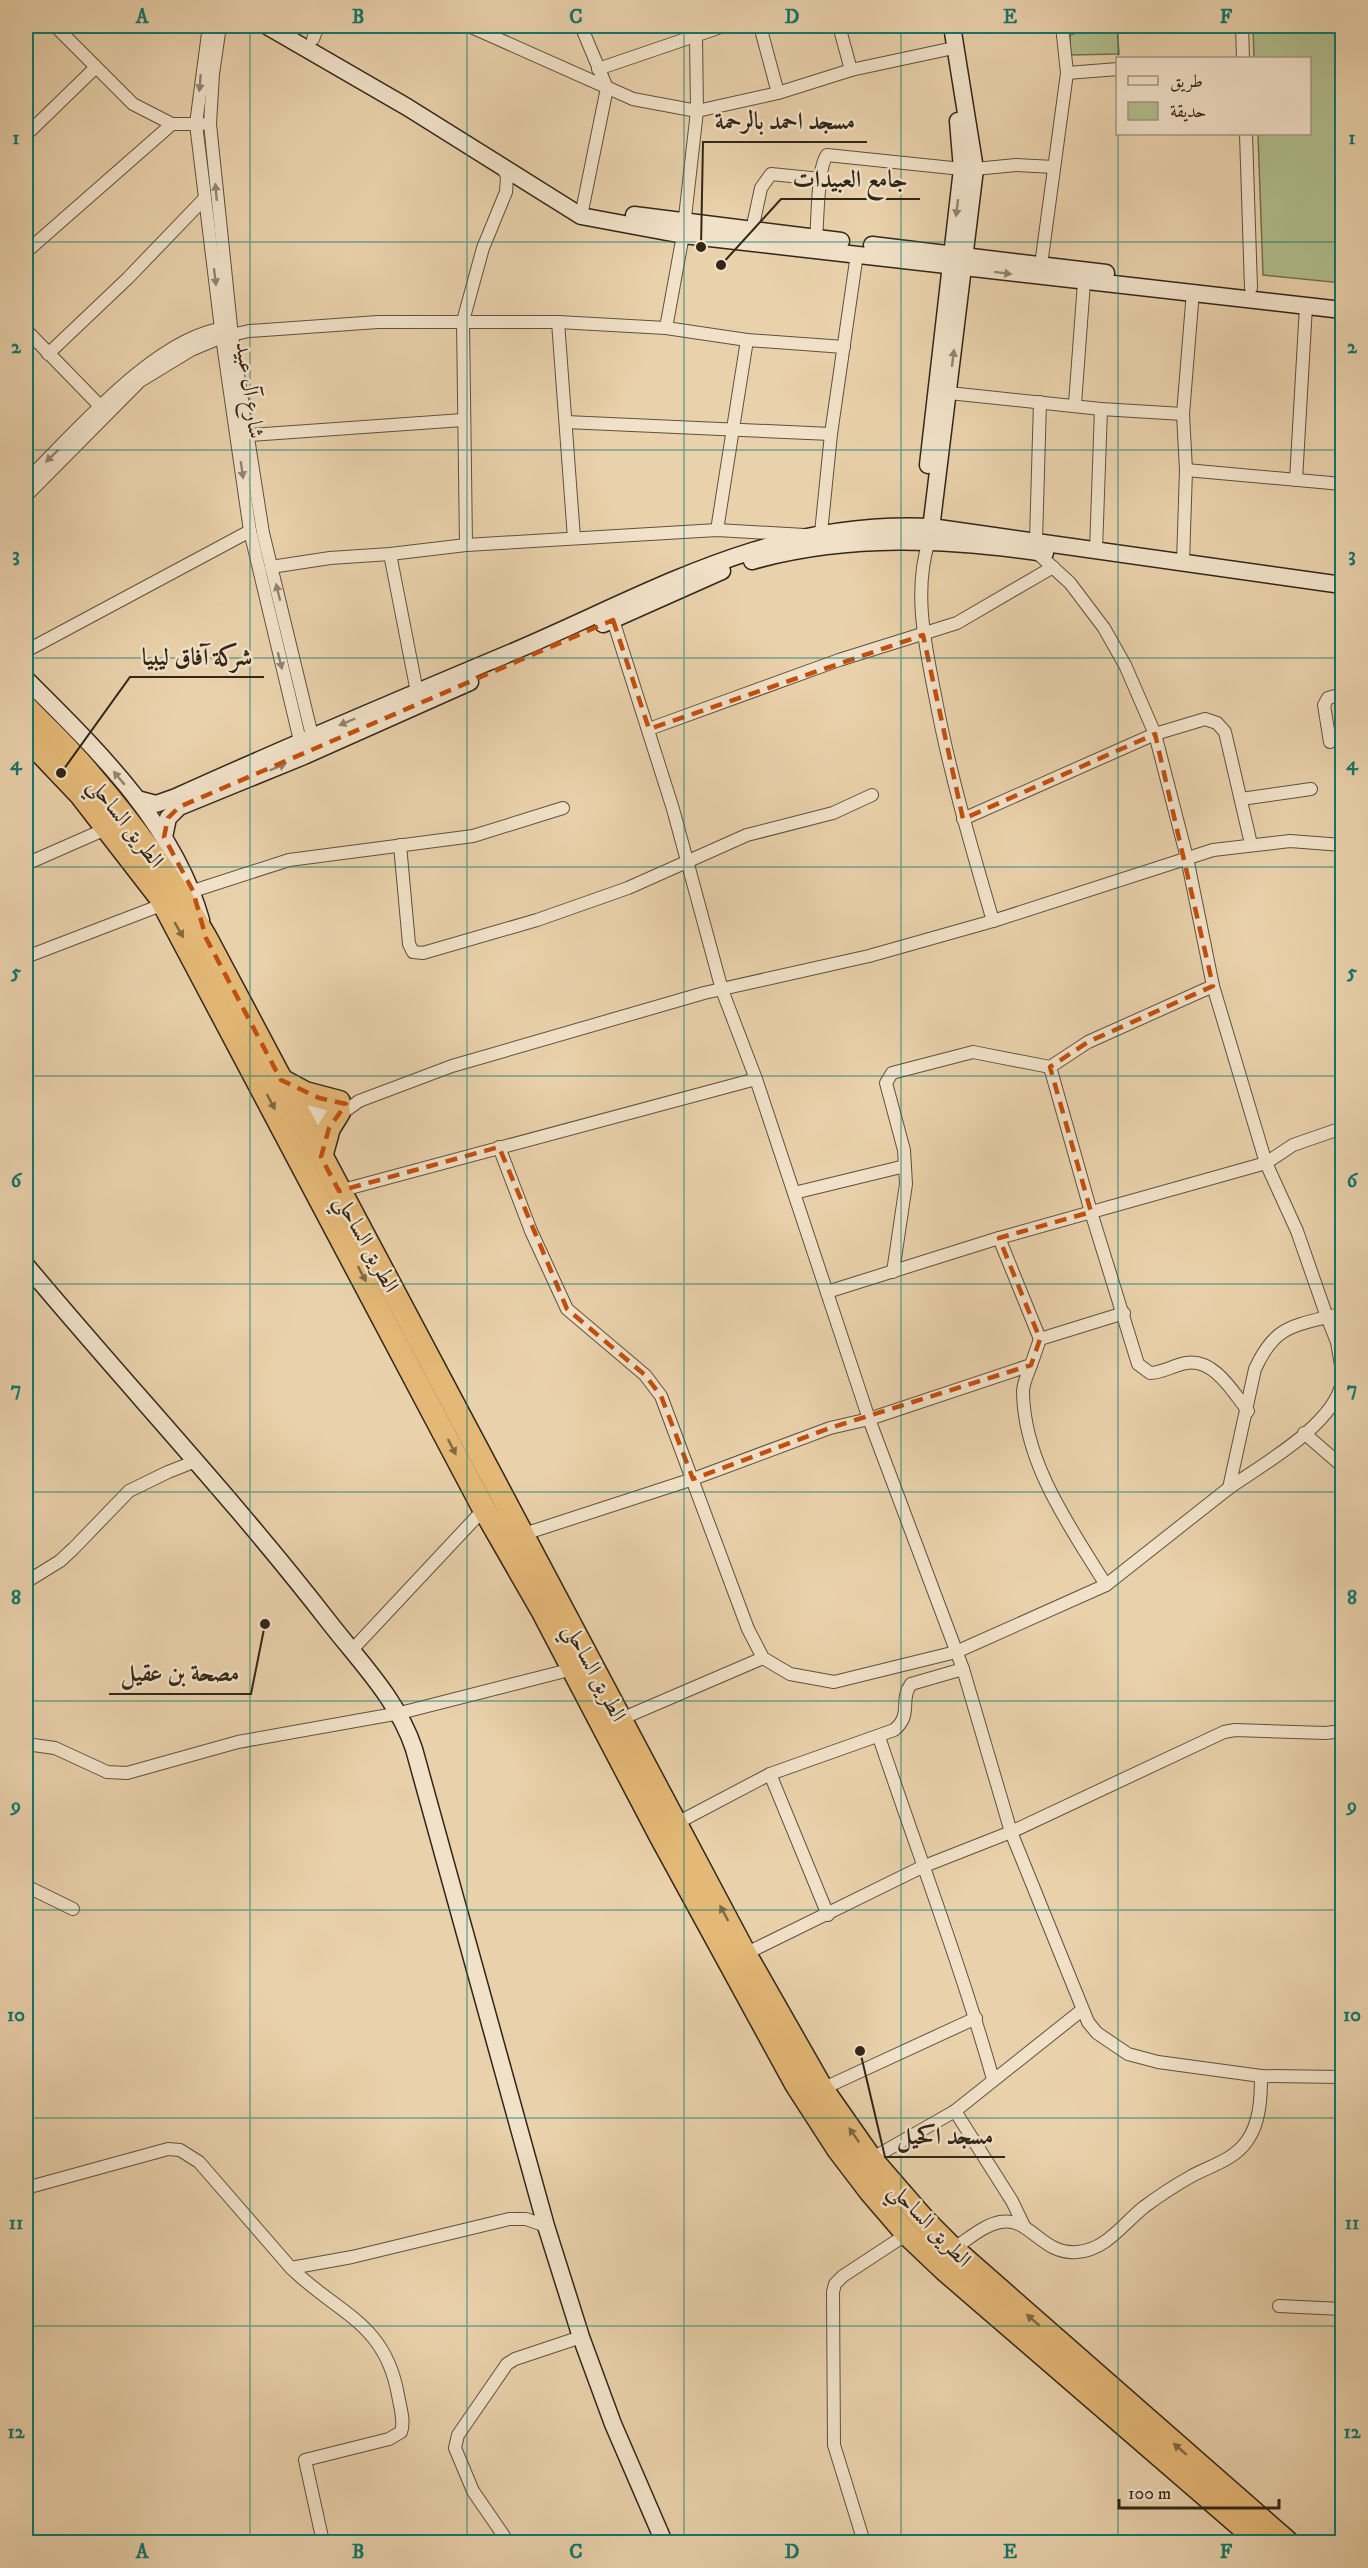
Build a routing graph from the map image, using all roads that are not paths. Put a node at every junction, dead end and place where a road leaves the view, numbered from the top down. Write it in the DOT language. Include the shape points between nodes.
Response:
graph roads {
  1 [pos="55,26"];
  2 [pos="208,26"];
  3 [pos="220,26"];
  4 [pos="267,26"];
  5 [pos="289,26"];
  6 [pos="472,26"];
  7 [pos="581,26"];
  8 [pos="724,26"];
  9 [pos="760,26"];
  10 [pos="839,26"];
  11 [pos="942,26"];
  12 [pos="952,26"];
  13 [pos="1062,26"];
  14 [pos="1242,26"];
  15 [pos="694,31"];
  16 [pos="316,32"];
  17 [pos="949,49"];
  18 [pos="1243,57"];
  19 [pos="95,68"];
  20 [pos="598,69"];
  21 [pos="1116,69"];
  22 [pos="851,70"];
  23 [pos="1067,73"];
  24 [pos="607,88"];
  25 [pos="778,93"];
  26 [pos="698,111"];
  27 [pos="172,124"];
  28 [pos="196,124"];
  29 [pos="210,124"];
  30 [pos="26,135"];
  31 [pos="1246,135"];
  32 [pos="503,167"];
  33 [pos="1054,167"];
  34 [pos="969,169"];
  35 [pos="821,179"];
  36 [pos="527,182"];
  37 [pos="506,192"];
  38 [pos="205,198"];
  39 [pos="583,211"];
  40 [pos="684,229"];
  41 [pos="752,230"];
  42 [pos="816,238"];
  43 [pos="26,252"];
  44 [pos="856,254"];
  45 [pos="958,261"];
  46 [pos="1041,264"];
  47 [pos="1084,282"];
  48 [pos="1251,288"];
  49 [pos="1193,291"];
  50 [pos="1342,298"];
  51 [pos="1306,306"];
  52 [pos="1342,310"];
  53 [pos="463,321"];
  54 [pos="558,322"];
  55 [pos="666,328"];
  56 [pos="26,330"];
  57 [pos="227,332"];
  58 [pos="747,340"];
  59 [pos="844,347"];
  60 [pos="48,354"];
  61 [pos="949,393"];
  62 [pos="1040,402"];
  63 [pos="1075,404"];
  64 [pos="101,407"];
  65 [pos="1101,409"];
  66 [pos="1183,414"];
  67 [pos="463,420"];
  68 [pos="566,422"];
  69 [pos="733,430"];
  70 [pos="831,434"];
  71 [pos="250,435"];
  72 [pos="1186,470"];
  73 [pos="26,480"];
  74 [pos="1296,480"];
  75 [pos="1342,484"];
  76 [pos="26,496"];
  77 [pos="717,530"];
  78 [pos="250,531"];
  79 [pos="815,534"];
  80 [pos="574,538"];
  81 [pos="925,538"];
  82 [pos="466,545"];
  83 [pos="1035,546"];
  84 [pos="1096,550"];
  85 [pos="390,554"];
  86 [pos="1183,563"];
  87 [pos="272,567"];
  88 [pos="1053,567"];
  89 [pos="1342,585"];
  90 [pos="1342,596"];
  91 [pos="613,620"];
  92 [pos="923,635"];
  93 [pos="26,651"];
  94 [pos="26,680"];
  95 [pos="417,692"];
  96 [pos="1342,694"];
  97 [pos="26,706"];
  98 [pos="649,729"];
  99 [pos="1155,734"];
  100 [pos="26,737"];
  101 [pos="1330,742"];
  102 [pos="308,747"];
  103 [pos="26,753"];
  104 [pos="1311,789"];
  105 [pos="81,795"];
  106 [pos="872,795"];
  107 [pos="137,799"];
  108 [pos="1240,799"];
  109 [pos="563,808"];
  110 [pos="963,819"];
  111 [pos="108,828"];
  112 [pos="164,837"];
  113 [pos="1251,844"];
  114 [pos="400,845"];
  115 [pos="1342,845"];
  116 [pos="1187,858"];
  117 [pos="687,862"];
  118 [pos="26,864"];
  119 [pos="193,891"];
  120 [pos="164,904"];
  121 [pos="993,921"];
  122 [pos="206,938"];
  123 [pos="26,957"];
  124 [pos="1213,986"];
  125 [pos="722,990"];
  126 [pos="1050,1066"];
  127 [pos="756,1079"];
  128 [pos="281,1080"];
  129 [pos="346,1105"];
  130 [pos="302,1119"];
  131 [pos="1342,1128"];
  132 [pos="499,1147"];
  133 [pos="321,1157"];
  134 [pos="1266,1163"];
  135 [pos="905,1166"];
  136 [pos="339,1191"];
  137 [pos="794,1193"];
  138 [pos="1091,1212"];
  139 [pos="999,1238"];
  140 [pos="26,1265"];
  141 [pos="893,1272"];
  142 [pos="827,1292"];
  143 [pos="1124,1312"];
  144 [pos="1342,1314"];
  145 [pos="1327,1317"];
  146 [pos="1040,1339"];
  147 [pos="1031,1365"];
  148 [pos="1342,1371"];
  149 [pos="1342,1382"];
  150 [pos="1248,1411"];
  151 [pos="869,1419"];
  152 [pos="1304,1433"];
  153 [pos="196,1461"];
  154 [pos="1342,1466"];
  155 [pos="693,1479"];
  156 [pos="1229,1488"];
  157 [pos="484,1509"];
  158 [pos="524,1534"];
  159 [pos="26,1582"];
  160 [pos="1106,1586"];
  161 [pos="351,1651"];
  162 [pos="956,1652"];
  163 [pos="763,1658"];
  164 [pos="573,1669"];
  165 [pos="963,1669"];
  166 [pos="400,1713"];
  167 [pos="621,1719"];
  168 [pos="1342,1731"];
  169 [pos="879,1737"];
  170 [pos="26,1744"];
  171 [pos="770,1774"];
  172 [pos="677,1823"];
  173 [pos="1011,1832"];
  174 [pos="922,1868"];
  175 [pos="26,1886"];
  176 [pos="74,1909"];
  177 [pos="828,1915"];
  178 [pos="745,1954"];
  179 [pos="1082,2010"];
  180 [pos="976,2018"];
  181 [pos="1261,2076"];
  182 [pos="1342,2077"];
  183 [pos="993,2079"];
  184 [pos="822,2089"];
  185 [pos="955,2111"];
  186 [pos="871,2158"];
  187 [pos="26,2188"];
  188 [pos="546,2226"];
  189 [pos="1024,2226"];
  190 [pos="908,2234"];
  191 [pos="952,2249"];
  192 [pos="291,2268"];
  193 [pos="1279,2306"];
  194 [pos="1342,2309"];
  195 [pos="581,2337"];
  196 [pos="323,2542"];
  197 [pos="508,2542"];
  198 [pos="664,2542"];
  199 [pos="864,2542"];
  200 [pos="1260,2542"];
  201 [pos="1287,2542"];
  1 -- 19 [label="street"];
  2 -- 28 [label="street, شارع آل عبيد, one-way"];
  3 -- 29 [label="street, شارع آل عبيد"];
  4 -- 32 [label="street"];
  5 -- 16 [label="street"];
  6 -- 24 [label="street"];
  7 -- 20 [label="street"];
  8 -- 15 [label="street"];
  9 -- 25 [label="street"];
  10 -- 22 [label="street"];
  11 -- 17 [label="street"];
  12 -- 34 [label="street"];
  13 -- 23 [label="street"];
  14 -- 18 [label="street"];
  15 -- 20 [label="street"];
  15 -- 26 [label="street"];
  16 -- 39 [label="street"];
  17 -- 22 [label="street"];
  17 -- 34 [label="street"];
  19 -- 27 [label="street" via="133,104"];
  19 -- 30 [label="street"];
  20 -- 24 [label="street"];
  21 -- 23 [label="street"];
  22 -- 25 [label="street"];
  23 -- 33 [label="street"];
  24 -- 26 [label="street" via="633,99"];
  24 -- 39 [label="street"];
  25 -- 26 [label="street"];
  26 -- 40 [label="street"];
  27 -- 28 [label="street"];
  27 -- 43 [label="street"];
  28 -- 29 [label="street"];
  28 -- 38 [label="street, شارع آل عبيد"];
  57 -- 29 [label="street, شارع آل عبيد, one-way"];
  31 -- 48 [label="street"];
  32 -- 36 [label="street"];
  32 -- 37 [label="street"];
  33 -- 34 [label="street"];
  33 -- 46 [label="street"];
  34 -- 35 [label="street" via="827,155"];
  34 -- 45 [label="street"];
  35 -- 41 [label="street" via="771,174 761,188"];
  35 -- 42 [label="street"];
  36 -- 37 [label="street"];
  36 -- 39 [label="street"];
  37 -- 53 [label="street" via="483,248"];
  38 -- 57 [label="street, شارع آل عبيد, one-way"];
  38 -- 60 [label="street"];
  39 -- 40 [label="street"];
  40 -- 41 [label="street"];
  40 -- 44 [label="street"];
  40 -- 55 [label="street"];
  41 -- 42 [label="street"];
  42 -- 45 [label="street"];
  44 -- 45 [label="street"];
  44 -- 59 [label="street"];
  45 -- 46 [label="street"];
  45 -- 47 [label="street, one-way"];
  61 -- 45 [label="street, one-way"];
  45 -- 81 [label="street"];
  46 -- 48 [label="street"];
  47 -- 49 [label="street"];
  47 -- 63 [label="street"];
  48 -- 50 [label="street"];
  49 -- 51 [label="street"];
  49 -- 66 [label="street"];
  51 -- 52 [label="street"];
  51 -- 74 [label="street"];
  53 -- 54 [label="street"];
  53 -- 57 [label="street"];
  53 -- 67 [label="street"];
  54 -- 55 [label="street"];
  54 -- 68 [label="street"];
  55 -- 58 [label="street"];
  56 -- 60 [label="street"];
  57 -- 64 [label="street" via="165,353 137,372"];
  57 -- 71 [label="street, شارع آل عبيد"];
  57 -- 76 [label="street" via="140,381"];
  57 -- 78 [label="street, شارع آل عبيد, one-way"];
  58 -- 59 [label="street"];
  58 -- 69 [label="street"];
  59 -- 70 [label="street"];
  60 -- 64 [label="street"];
  61 -- 62 [label="street"];
  61 -- 81 [label="street"];
  62 -- 63 [label="street"];
  62 -- 83 [label="street"];
  63 -- 65 [label="street"];
  64 -- 73 [label="street, one-way"];
  65 -- 66 [label="street"];
  65 -- 84 [label="street"];
  66 -- 72 [label="street"];
  67 -- 71 [label="street"];
  67 -- 82 [label="street"];
  68 -- 69 [label="street"];
  68 -- 80 [label="street"];
  69 -- 70 [label="street"];
  69 -- 77 [label="street"];
  70 -- 79 [label="street"];
  71 -- 87 [label="street, شارع آل عبيد" via="263,533"];
  72 -- 74 [label="street"];
  72 -- 86 [label="street"];
  74 -- 75 [label="street"];
  77 -- 79 [label="street"];
  77 -- 80 [label="street"];
  78 -- 93 [label="street"];
  78 -- 102 [label="street, شارع آل عبيد, one-way"];
  79 -- 81 [label="street"];
  79 -- 95 [label="street" via="713,563"];
  80 -- 82 [label="street"];
  81 -- 83 [label="street"];
  81 -- 91 [label="street" via="821,545 754,560"];
  81 -- 92 [label="street"];
  82 -- 85 [label="street"];
  83 -- 84 [label="street"];
  83 -- 88 [label="street"];
  83 -- 90 [label="street"];
  84 -- 86 [label="street"];
  85 -- 87 [label="street"];
  85 -- 95 [label="street"];
  86 -- 89 [label="street"];
  102 -- 87 [label="street, شارع آل عبيد, one-way"];
  88 -- 92 [label="street" via="973,615"];
  88 -- 99 [label="street" via="1104,628"];
  91 -- 98 [label="street"];
  91 -- 102 [label="street"];
  92 -- 98 [label="street" via="839,660"];
  92 -- 110 [label="street"];
  107 -- 94 [label="street, one-way"];
  95 -- 102 [label="street, one-way"];
  96 -- 101 [label="street" via="1328,698 1324,705"];
  97 -- 122 [label="highway, الطريق الساحلي" via="91,775 139,835"];
  98 -- 117 [label="street"];
  99 -- 108 [label="street" via="1205,719 1217,723 1225,732"];
  99 -- 110 [label="street"];
  99 -- 116 [label="street"];
  100 -- 105 [label="highway, الطريق الساحلي"];
  102 -- 107 [label="street" via="166,801 151,804"];
  112 -- 102 [label="street, one-way" via="168,818 179,807"];
  103 -- 105 [label="highway"];
  104 -- 108 [label="street"];
  105 -- 111 [label="highway, الطريق الساحلي"];
  106 -- 117 [label="street" via="833,813 747,835"];
  107 -- 112 [label="street"];
  108 -- 113 [label="street"];
  109 -- 114 [label="street" via="473,836"];
  110 -- 121 [label="street"];
  111 -- 118 [label="street"];
  111 -- 120 [label="highway, الطريق الساحلي"];
  112 -- 119 [label="street"];
  113 -- 115 [label="street" via="1290,841"];
  113 -- 116 [label="street"];
  114 -- 117 [label="street" via="409,944 418,953 537,920"];
  114 -- 119 [label="street" via="289,860"];
  116 -- 121 [label="street"];
  116 -- 124 [label="street"];
  117 -- 125 [label="street"];
  119 -- 122 [label="street"];
  120 -- 123 [label="street"];
  120 -- 157 [label="highway, الطريق الساحلي, one-way"];
  121 -- 125 [label="street" via="869,956"];
  122 -- 128 [label="highway, الطريق الساحلي"];
  124 -- 126 [label="street" via="1088,1042"];
  124 -- 134 [label="street"];
  125 -- 127 [label="street"];
  125 -- 129 [label="street" via="452,1066"];
  126 -- 135 [label="street" via="973,1052 892,1073 886,1083"];
  126 -- 138 [label="street"];
  127 -- 132 [label="street"];
  127 -- 137 [label="street"];
  128 -- 129 [label="highway" via="305,1093"];
  128 -- 130 [label="highway, الطريق الساحلي"];
  129 -- 130 [label="street"];
  129 -- 133 [label="highway" via="329,1128"];
  130 -- 133 [label="highway, الطريق الساحلي"];
  131 -- 134 [label="street" via="1293,1144"];
  132 -- 136 [label="street"];
  132 -- 155 [label="street" via="531,1231 567,1309 645,1375 661,1396"];
  133 -- 136 [label="highway, الطريق الساحلي"];
  134 -- 138 [label="street"];
  134 -- 145 [label="street" via="1298,1231"];
  135 -- 137 [label="street"];
  135 -- 141 [label="street" via="906,1184"];
  136 -- 158 [label="highway, الطريق الساحلي"];
  137 -- 142 [label="street"];
  138 -- 139 [label="street"];
  138 -- 143 [label="street"];
  139 -- 141 [label="street"];
  139 -- 146 [label="street"];
  140 -- 153 [label="street"];
  141 -- 142 [label="street"];
  142 -- 151 [label="street"];
  143 -- 146 [label="street"];
  143 -- 150 [label="street" via="1134,1354 1144,1370 1156,1373 1184,1363 1201,1364 1223,1379"];
  144 -- 145 [label="street"];
  145 -- 148 [label="street"];
  145 -- 150 [label="street" via="1287,1327 1269,1342 1255,1369"];
  146 -- 147 [label="street"];
  147 -- 151 [label="street"];
  147 -- 160 [label="street" via="1023,1390 1027,1425 1040,1471"];
  149 -- 152 [label="street" via="1335,1403"];
  150 -- 156 [label="street"];
  151 -- 155 [label="street" via="830,1428"];
  151 -- 162 [label="street"];
  152 -- 154 [label="street"];
  152 -- 156 [label="street"];
  153 -- 159 [label="street" via="129,1491 75,1548"];
  153 -- 161 [label="street"];
  155 -- 158 [label="street"];
  155 -- 163 [label="street" via="741,1611"];
  156 -- 160 [label="street"];
  157 -- 161 [label="street"];
  157 -- 164 [label="highway, الطريق الساحلي"];
  158 -- 167 [label="highway, الطريق الساحلي"];
  160 -- 162 [label="street"];
  161 -- 166 [label="street"];
  162 -- 163 [label="street" via="834,1682 790,1674"];
  162 -- 165 [label="street"];
  163 -- 167 [label="street"];
  164 -- 166 [label="street"];
  164 -- 190 [label="highway, الطريق الساحلي" via="796,2084 838,2149"];
  165 -- 169 [label="street" via="911,1684 901,1725"];
  165 -- 173 [label="street"];
  166 -- 170 [label="street" via="238,1742 116,1774 55,1748"];
  166 -- 188 [label="street" via="414,1749"];
  167 -- 172 [label="highway, الطريق الساحلي"];
  168 -- 173 [label="street" via="1224,1732"];
  169 -- 171 [label="street"];
  169 -- 174 [label="street"];
  171 -- 172 [label="street"];
  171 -- 177 [label="street"];
  178 -- 172 [label="highway, الطريق الساحلي, one-way"];
  173 -- 174 [label="street"];
  173 -- 179 [label="street"];
  174 -- 177 [label="street"];
  174 -- 180 [label="street"];
  175 -- 176 [label="street"];
  177 -- 178 [label="street"];
  178 -- 184 [label="highway, الطريق الساحلي"];
  179 -- 181 [label="street" via="1097,2033 1128,2054 1183,2067"];
  179 -- 183 [label="street"];
  180 -- 183 [label="street"];
  180 -- 184 [label="street"];
  181 -- 182 [label="street"];
  181 -- 189 [label="street" via="1256,2124 1238,2152 1175,2186 1143,2208 1107,2241 1094,2248 1061,2252"];
  183 -- 185 [label="street"];
  186 -- 184 [label="highway, الطريق الساحلي, one-way"];
  185 -- 186 [label="street"];
  185 -- 189 [label="street"];
  186 -- 191 [label="highway, الطريق الساحلي"];
  187 -- 192 [label="street" via="168,2149 180,2150 199,2162"];
  188 -- 192 [label="street" via="526,2219 503,2220"];
  188 -- 195 [label="street"];
  189 -- 191 [label="street" via="1000,2222"];
  190 -- 199 [label="street" via="843,2276 832,2292 834,2445"];
  190 -- 200 [label="highway, الطريق الساحلي"];
  201 -- 191 [label="highway, الطريق الساحلي, one-way"];
  192 -- 196 [label="street" via="353,2315 385,2353 393,2367 403,2423 401,2432 389,2439 305,2460"];
  193 -- 194 [label="street"];
  195 -- 197 [label="street" via="507,2364 458,2435 455,2448 473,2491"];
  195 -- 198 [label="street"];
}
